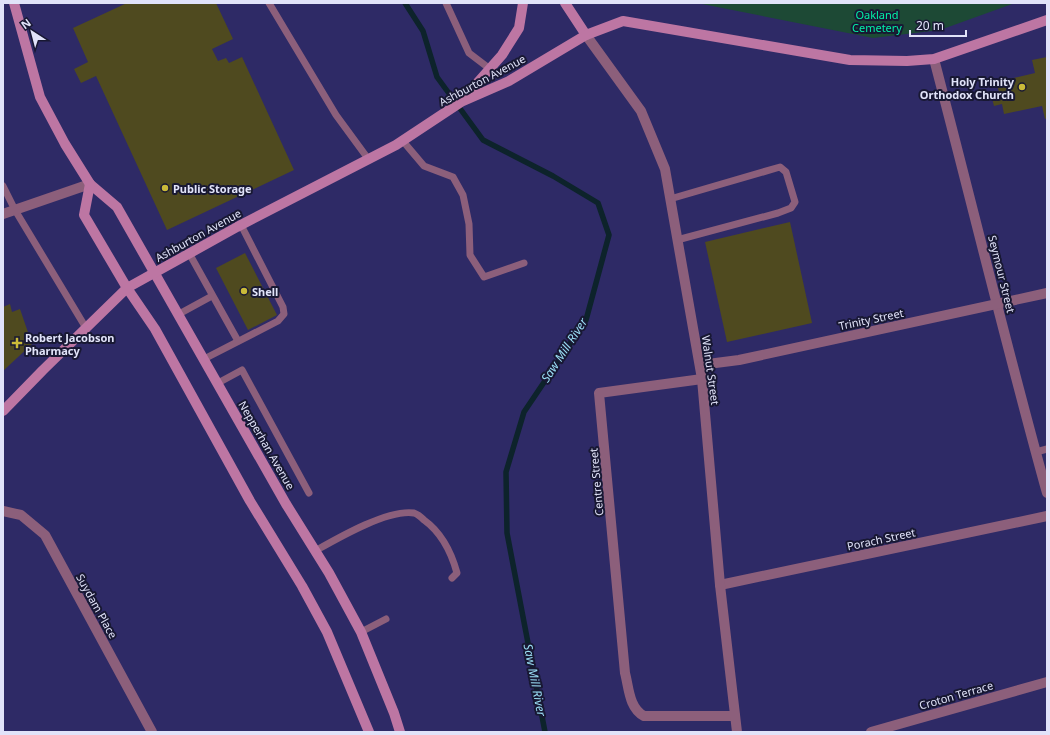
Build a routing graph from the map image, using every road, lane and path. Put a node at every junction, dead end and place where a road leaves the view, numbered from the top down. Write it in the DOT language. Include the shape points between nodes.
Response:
graph roads {
  1 [pos="14,3"];
  2 [pos="269,3"];
  3 [pos="446,3"];
  4 [pos="523,3"];
  5 [pos="565,3"];
  6 [pos="1047,20"];
  7 [pos="586,35"];
  8 [pos="934,60"];
  9 [pos="490,69"];
  10 [pos="461,102"];
  11 [pos="402,140"];
  12 [pos="369,160"];
  13 [pos="90,184"];
  14 [pos="3,186"];
  15 [pos="670,199"];
  16 [pos="15,210"];
  17 [pos="3,214"];
  18 [pos="241,225"];
  19 [pos="678,240"];
  20 [pos="189,253"];
  21 [pos="524,263"];
  22 [pos="154,273"];
  23 [pos="128,288"];
  24 [pos="1047,293"];
  25 [pos="212,296"];
  26 [pos="998,304"];
  27 [pos="178,314"];
  28 [pos="86,328"];
  29 [pos="238,342"];
  30 [pos="204,360"];
  31 [pos="700,365"];
  32 [pos="702,379"];
  33 [pos="218,383"];
  34 [pos="3,411"];
  35 [pos="1047,449"];
  36 [pos="1036,452"];
  37 [pos="309,493"];
  38 [pos="1047,494"];
  39 [pos="3,511"];
  40 [pos="1047,516"];
  41 [pos="315,551"];
  42 [pos="452,578"];
  43 [pos="720,585"];
  44 [pos="386,619"];
  45 [pos="361,632"];
  46 [pos="1047,682"];
  47 [pos="736,716"];
  48 [pos="152,732"];
  49 [pos="369,732"];
  50 [pos="400,732"];
  51 [pos="737,732"];
  52 [pos="871,732"];
  1 -- 13 [label="main road, Nepperhan Avenue" via="40,97"];
  2 -- 12 [label="lane" via="336,115"];
  3 -- 9 [label="lane" via="469,53"];
  4 -- 9 [label="main road" via="519,28"];
  5 -- 7 [label="main road"];
  6 -- 8 [label="main road, Ashburton Avenue"];
  7 -- 8 [label="main road, Ashburton Avenue" via="623,21 850,60"];
  7 -- 10 [label="main road, Ashburton Avenue" via="509,81"];
  7 -- 15 [label="street, Walnut Street" via="641,111 665,169"];
  8 -- 26 [label="street, Seymour Street"];
  9 -- 10 [label="main road"];
  10 -- 11 [label="main road, Ashburton Avenue"];
  11 -- 12 [label="main road, Ashburton Avenue"];
  11 -- 21 [label="lane" via="424,166 453,177 463,194 469,224 470,254 484,277"];
  12 -- 18 [label="main road, Ashburton Avenue"];
  13 -- 16 [label="street"];
  13 -- 22 [label="main road, Nepperhan Avenue" via="117,207"];
  13 -- 23 [label="main road" via="84,215"];
  14 -- 16 [label="lane"];
  15 -- 19 [label="street, Walnut Street"];
  15 -- 19 [label="lane" via="780,167 786,172 795,202 791,208 778,213"];
  16 -- 17 [label="street"];
  16 -- 28 [label="lane"];
  18 -- 20 [label="main road, Ashburton Avenue"];
  18 -- 29 [label="lane" via="283,307 284,314 278,321"];
  19 -- 31 [label="street, Walnut Street"];
  20 -- 22 [label="main road, Ashburton Avenue"];
  20 -- 25 [label="lane"];
  22 -- 23 [label="main road, Ashburton Avenue"];
  22 -- 27 [label="main road, Nepperhan Avenue"];
  23 -- 28 [label="main road, Ashburton Avenue"];
  23 -- 49 [label="main road" via="155,329 250,501 310,599 327,632"];
  24 -- 26 [label="street, Trinity Street"];
  25 -- 27 [label="lane"];
  25 -- 29 [label="lane"];
  26 -- 31 [label="street, Trinity Street" via="739,360"];
  26 -- 36 [label="street, Seymour Street" via="1008,353"];
  27 -- 30 [label="main road, Nepperhan Avenue"];
  28 -- 34 [label="main road, Ashburton Avenue"];
  29 -- 30 [label="lane"];
  30 -- 33 [label="main road, Nepperhan Avenue"];
  31 -- 32 [label="street, Walnut Street"];
  32 -- 43 [label="street, Walnut Street"];
  32 -- 47 [label="street, Centre Street" via="599,393 626,673 632,703 644,716"];
  33 -- 37 [label="lane" via="242,370"];
  33 -- 41 [label="main road, Nepperhan Avenue"];
  35 -- 36 [label="lane"];
  36 -- 38 [label="street, Seymour Street"];
  39 -- 48 [label="street, Suydam Place" via="21,515 45,535"];
  40 -- 43 [label="street, Porach Street"];
  41 -- 42 [label="lane" via="355,530 395,514 415,513 435,528 452,555 457,573"];
  41 -- 45 [label="main road, Nepperhan Avenue"];
  43 -- 47 [label="street, Walnut Street"];
  44 -- 45 [label="lane"];
  45 -- 50 [label="main road, Nepperhan Avenue"];
  46 -- 52 [label="street, Croton Terrace"];
  47 -- 51 [label="street, Walnut Street"];
}
